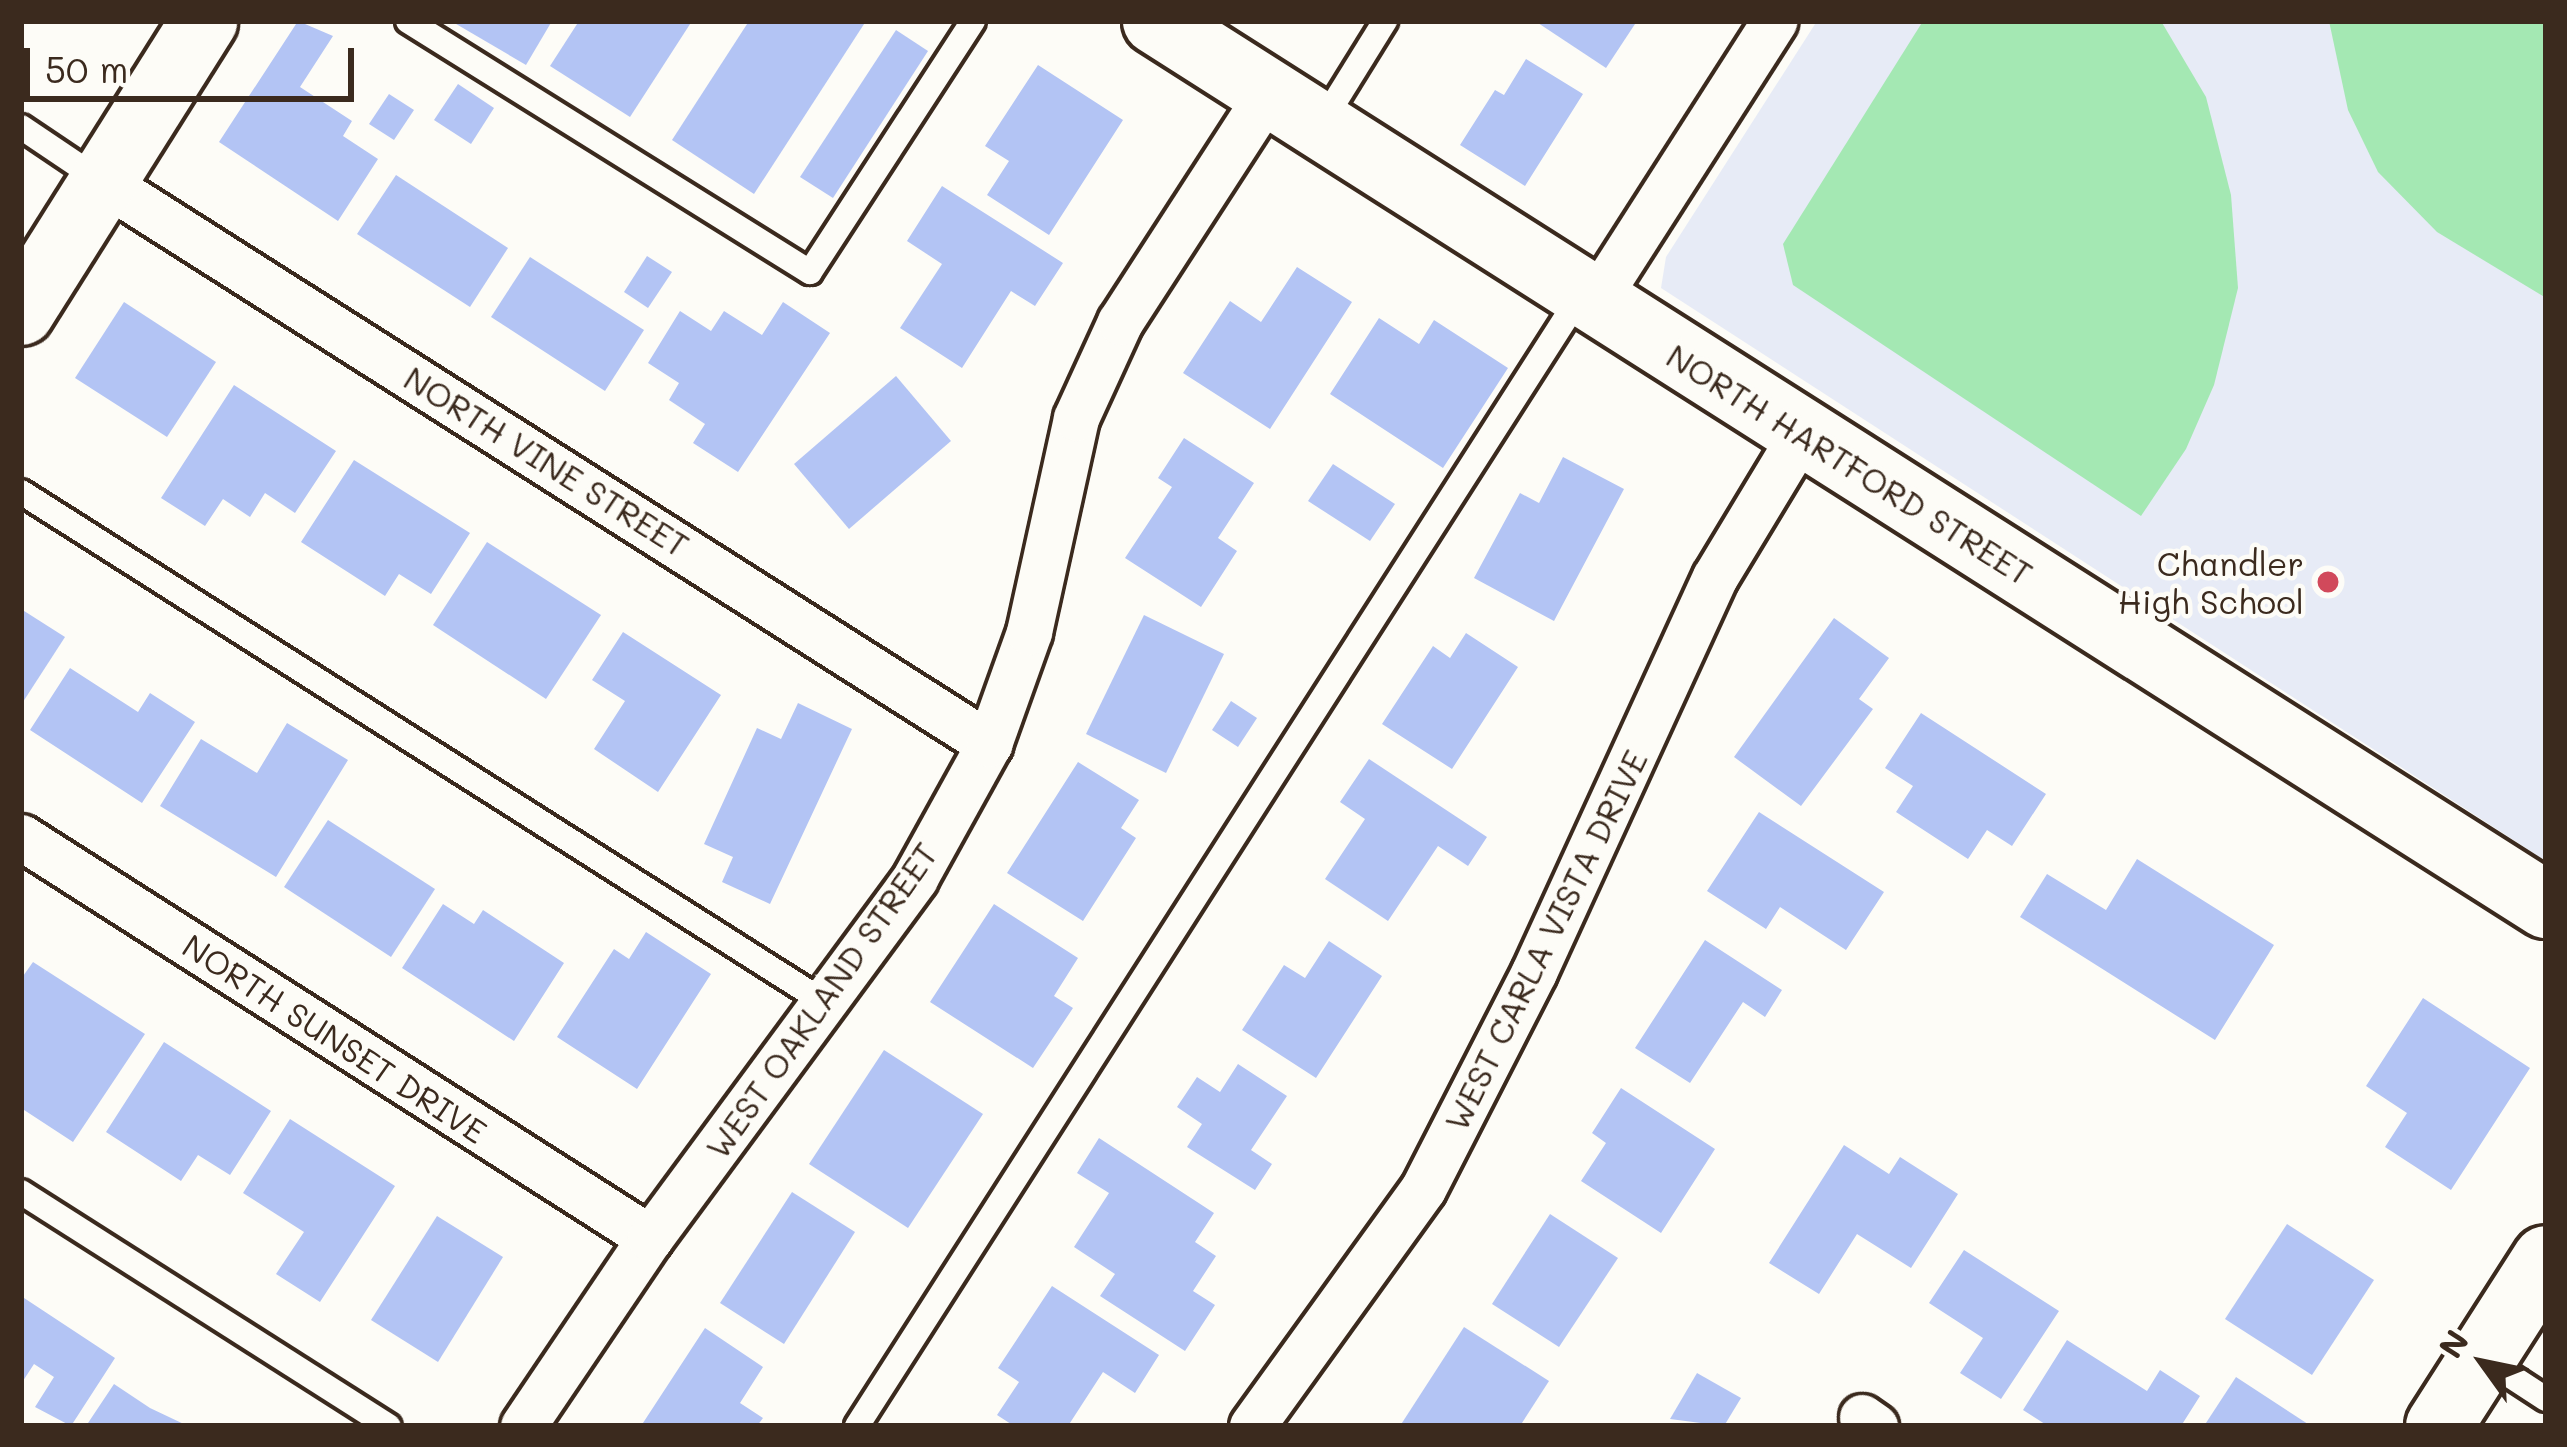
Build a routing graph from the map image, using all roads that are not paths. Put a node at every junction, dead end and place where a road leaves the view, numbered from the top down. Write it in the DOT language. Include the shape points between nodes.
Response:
graph roads {
  1 [pos="204,21"];
  2 [pos="408,21"];
  3 [pos="973,21"];
  4 [pos="1156,21"];
  5 [pos="1385,21"];
  6 [pos="1774,21"];
  7 [pos="1294,109"];
  8 [pos="21,127"];
  9 [pos="102,181"];
  10 [pos="1587,299"];
  11 [pos="21,312"];
  12 [pos="1802,433"];
  13 [pos="21,491"];
  14 [pos="989,744"];
  15 [pos="21,837"];
  16 [pos="2546,905"];
  17 [pos="824,1002"];
  18 [pos="21,1192"];
  19 [pos="650,1238"];
  20 [pos="2546,1259"];
  21 [pos="2483,1358"];
  22 [pos="2546,1399"];
  23 [pos="389,1426"];
  24 [pos="524,1426"];
  25 [pos="857,1426"];
  26 [pos="1252,1426"];
  27 [pos="2439,1426"];
  1 -- 9 [label="street"];
  2 -- 3 [label="lane" via="810,272"];
  4 -- 7 [label="street, NORTH HARTFORD STREET"];
  5 -- 7 [label="lane"];
  6 -- 10 [label="street"];
  7 -- 10 [label="street, NORTH HARTFORD STREET"];
  7 -- 14 [label="street, WEST OAKLAND STREET" via="1120,322 1076,418 1034,617"];
  8 -- 9 [label="lane"];
  9 -- 11 [label="street"];
  9 -- 14 [label="street, NORTH VINE STREET"];
  10 -- 12 [label="street, NORTH HARTFORD STREET"];
  10 -- 25 [label="lane"];
  12 -- 16 [label="street, NORTH HARTFORD STREET"];
  12 -- 26 [label="street, WEST CARLA VISTA DRIVE" via="1715,577 1534,972 1424,1189"];
  13 -- 17 [label="lane"];
  14 -- 17 [label="street, WEST OAKLAND STREET" via="915,878"];
  15 -- 19 [label="street, NORTH SUNSET DRIVE"];
  17 -- 19 [label="street, WEST OAKLAND STREET"];
  18 -- 23 [label="lane"];
  19 -- 24 [label="street, WEST OAKLAND STREET"];
  20 -- 21 [label="street"];
  21 -- 22 [label="lane"];
  21 -- 27 [label="street"];
}
